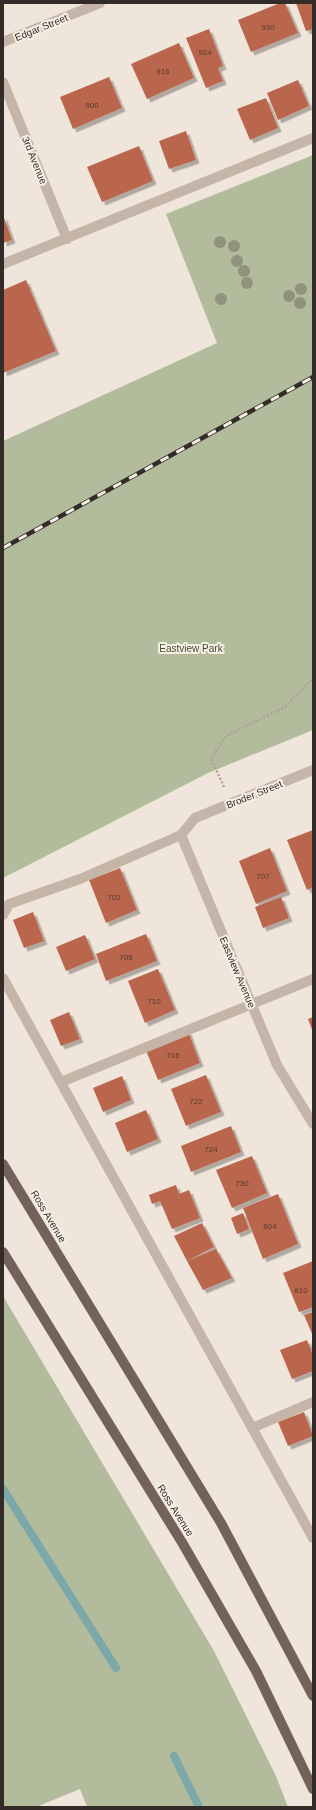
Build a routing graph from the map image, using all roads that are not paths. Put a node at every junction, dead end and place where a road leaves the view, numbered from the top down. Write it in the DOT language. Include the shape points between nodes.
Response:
graph roads {
  1 [pos="100,3"];
  2 [pos="3,42"];
  3 [pos="3,82"];
  4 [pos="313,138"];
  5 [pos="67,239"];
  6 [pos="3,264"];
  7 [pos="313,770"];
  8 [pos="181,835"];
  9 [pos="3,915"];
  10 [pos="3,978"];
  11 [pos="313,979"];
  12 [pos="251,1004"];
  13 [pos="61,1082"];
  14 [pos="313,1124"];
  15 [pos="3,1164"];
  16 [pos="3,1252"];
  17 [pos="313,1402"];
  18 [pos="252,1428"];
  19 [pos="313,1538"];
  20 [pos="313,1696"];
  21 [pos="313,1789"];
  1 -- 2 [label="street, Edgar Street"];
  3 -- 5 [label="street, 3rd Avenue"];
  4 -- 5 [label="street"];
  5 -- 6 [label="street"];
  7 -- 8 [label="street, Broder Street" via="195,818"];
  8 -- 9 [label="street" via="80,879 9,904"];
  8 -- 12 [label="street, Eastview Avenue"];
  10 -- 13 [label="street"];
  11 -- 12 [label="street"];
  12 -- 13 [label="street"];
  12 -- 14 [label="street, Eastview Avenue" via="277,1065"];
  13 -- 18 [label="street"];
  15 -- 20 [label="main road, Ross Avenue" via="221,1522"];
  16 -- 21 [label="main road, Ross Avenue" via="183,1544 256,1671"];
  17 -- 18 [label="street"];
  18 -- 19 [label="street"];
}
